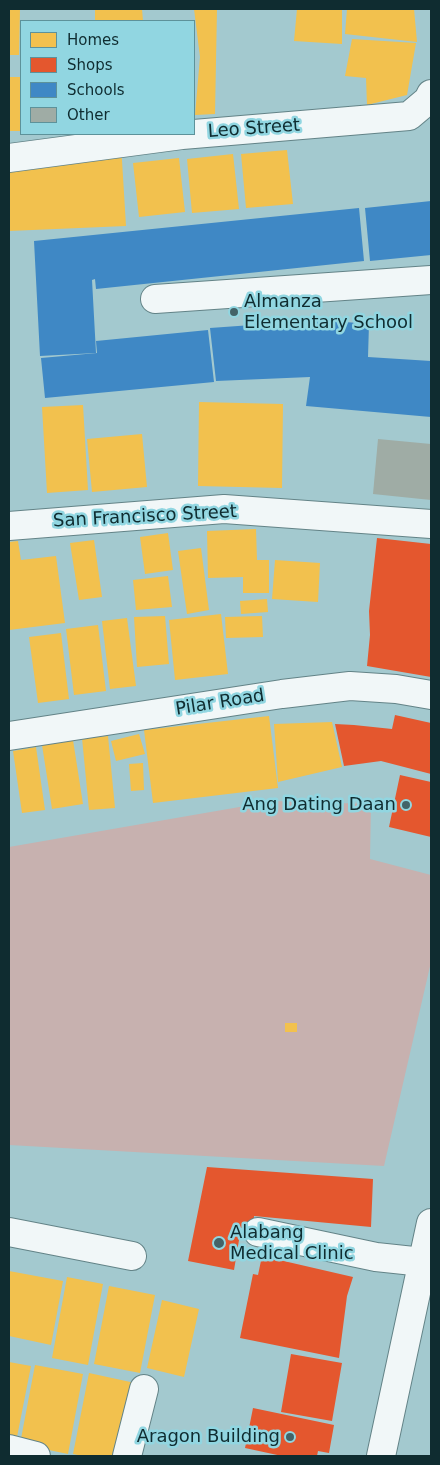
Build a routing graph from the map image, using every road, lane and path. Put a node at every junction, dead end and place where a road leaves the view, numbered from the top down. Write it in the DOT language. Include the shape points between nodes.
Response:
graph roads {
  1 [pos="431,94"];
  2 [pos="195,134"];
  3 [pos="182,135"];
  4 [pos="9,158"];
  5 [pos="431,280"];
  6 [pos="155,299"];
  7 [pos="431,524"];
  8 [pos="9,526"];
  9 [pos="431,696"];
  10 [pos="9,736"];
  11 [pos="431,1223"];
  12 [pos="9,1232"];
  13 [pos="258,1232"];
  14 [pos="132,1256"];
  15 [pos="423,1262"];
  16 [pos="144,1389"];
  17 [pos="9,1449"];
  18 [pos="36,1456"];
  19 [pos="127,1456"];
  20 [pos="381,1456"];
  1 -- 2 [label="main road, Leo Street" via="409,116"];
  3 -- 4 [label="main road, Leo Street"];
  5 -- 6 [label="main road"];
  7 -- 8 [label="main road, San Francisco Street" via="224,509"];
  9 -- 10 [label="main road, Pilar Road" via="396,689 350,686"];
  11 -- 15 [label="main road"];
  12 -- 14 [label="main road"];
  13 -- 15 [label="main road" via="376,1258"];
  15 -- 20 [label="main road"];
  16 -- 19 [label="main road"];
  17 -- 18 [label="main road"];
}
